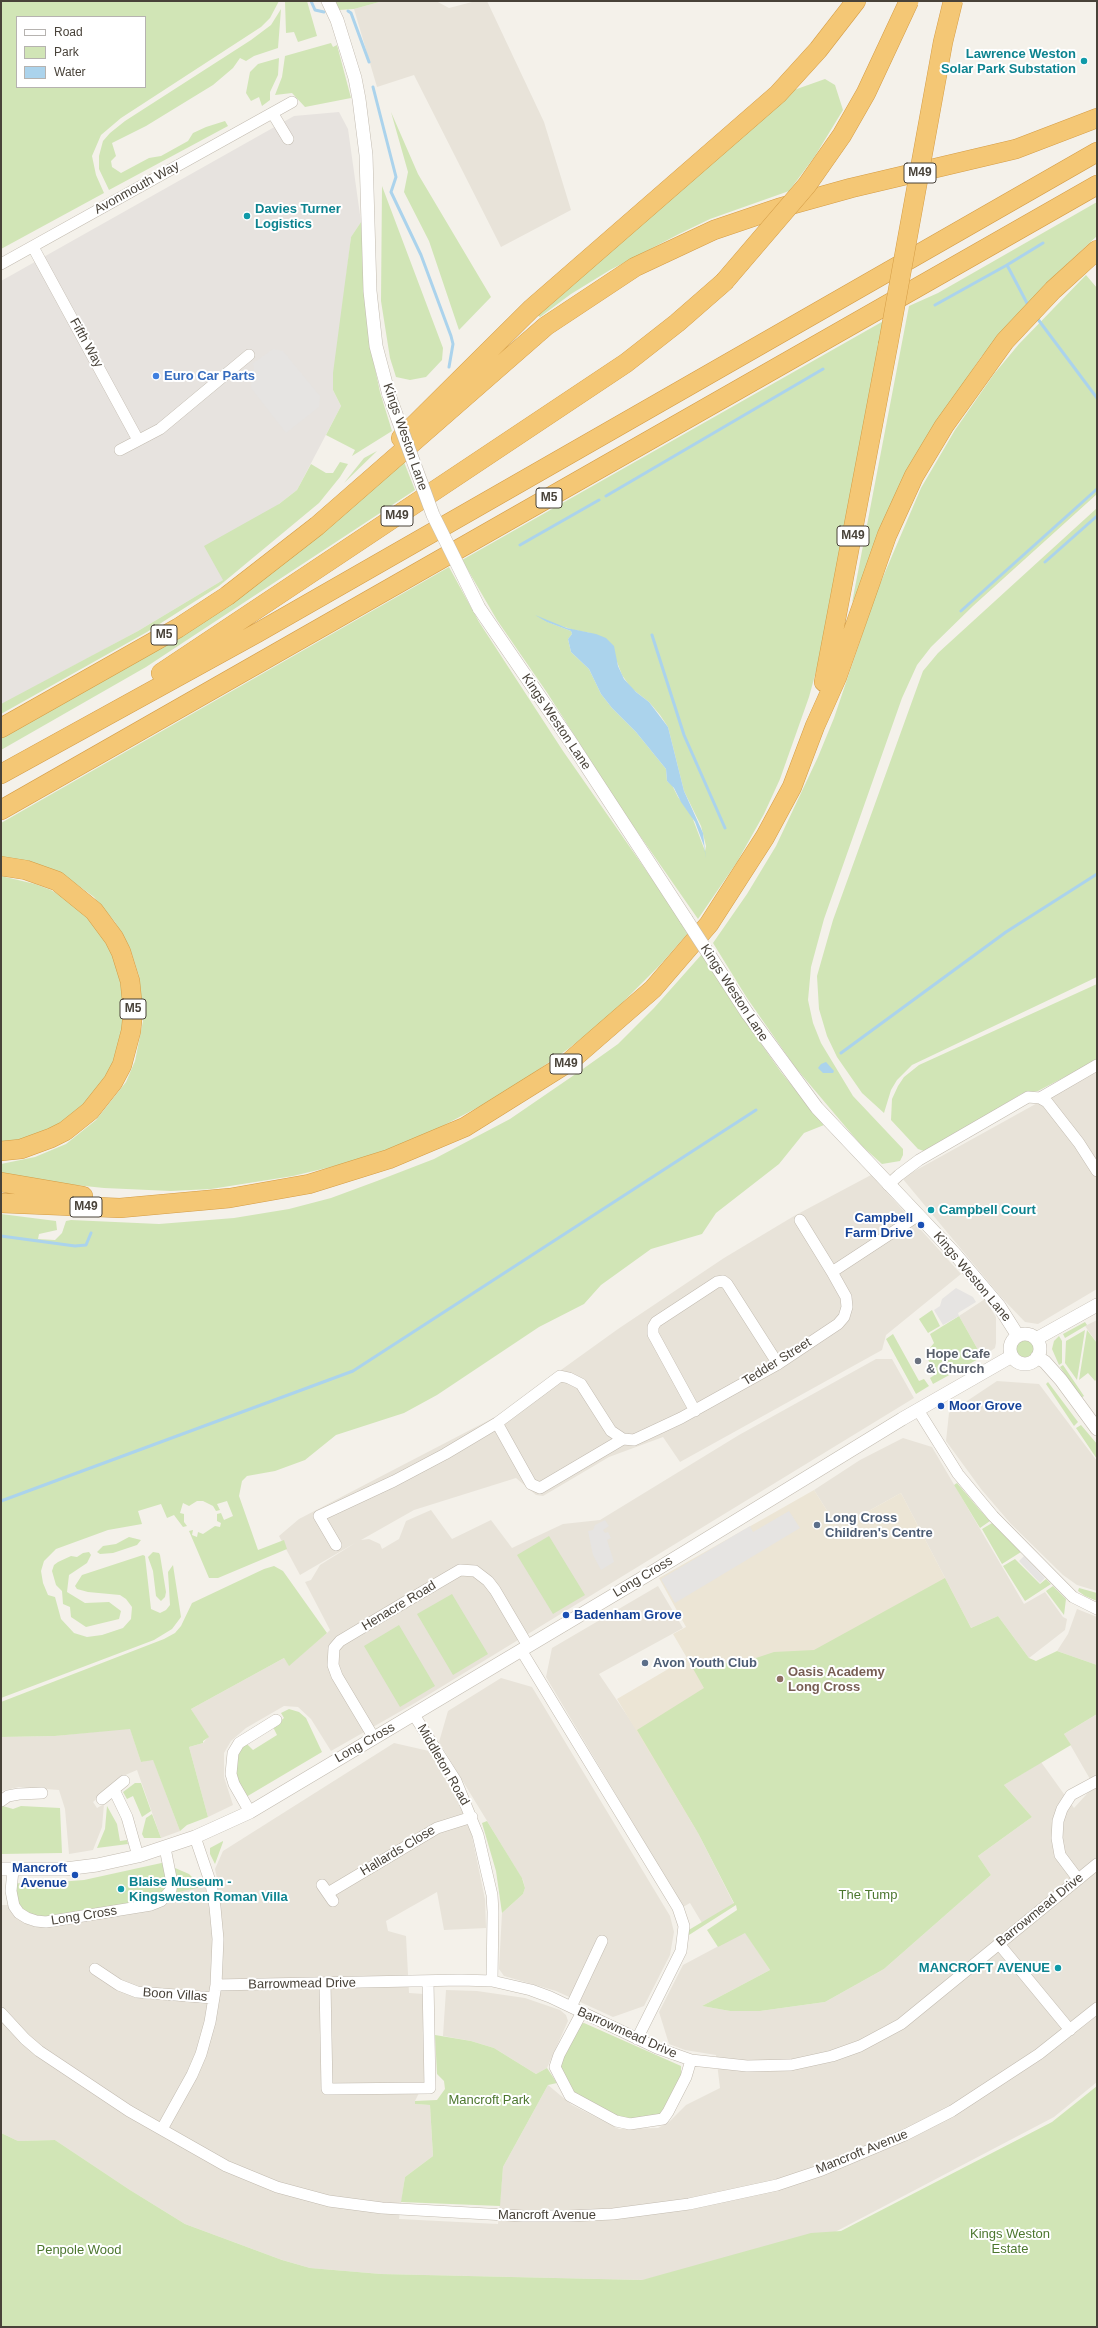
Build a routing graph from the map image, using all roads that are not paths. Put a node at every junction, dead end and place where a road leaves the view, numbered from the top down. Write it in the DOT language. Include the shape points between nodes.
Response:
graph roads {
  1 [pos="328,1"];
  2 [pos="856,1"];
  3 [pos="909,1"];
  4 [pos="953,1"];
  5 [pos="292,102"];
  6 [pos="273,114"];
  7 [pos="1097,118"];
  8 [pos="288,139"];
  9 [pos="1097,152"];
  10 [pos="1097,185"];
  11 [pos="33,247"];
  12 [pos="1097,250"];
  13 [pos="1,264"];
  14 [pos="249,355"];
  15 [pos="138,440"];
  16 [pos="120,450"];
  17 [pos="317,526"];
  18 [pos="815,726"];
  19 [pos="1,728"];
  20 [pos="61,739"];
  21 [pos="1,774"];
  22 [pos="1,810"];
  23 [pos="1,866"];
  24 [pos="1097,1065"];
  25 [pos="1040,1098"];
  26 [pos="1,1151"];
  27 [pos="1097,1171"];
  28 [pos="1,1182"];
  29 [pos="888,1185"];
  30 [pos="1,1203"];
  31 [pos="170,1203"];
  32 [pos="919,1215"];
  33 [pos="800,1220"];
  34 [pos="832,1272"];
  35 [pos="1097,1305"];
  36 [pos="1018,1336"];
  37 [pos="1036,1339"];
  38 [pos="1012,1356"];
  39 [pos="1037,1357"];
  40 [pos="778,1364"];
  41 [pos="918,1410"];
  42 [pos="695,1411"];
  43 [pos="497,1423"];
  44 [pos="1097,1429"];
  45 [pos="623,1439"];
  46 [pos="336,1545"];
  47 [pos="1097,1609"];
  48 [pos="524,1648"];
  49 [pos="414,1715"];
  50 [pos="276,1720"];
  51 [pos="374,1738"];
  52 [pos="124,1781"];
  53 [pos="1097,1781"];
  54 [pos="114,1790"];
  55 [pos="42,1793"];
  56 [pos="102,1799"];
  57 [pos="1,1801"];
  58 [pos="250,1812"];
  59 [pos="472,1817"];
  60 [pos="196,1837"];
  61 [pos="165,1848"];
  62 [pos="138,1856"];
  63 [pos="1097,1864"];
  64 [pos="7,1870"];
  65 [pos="1078,1879"];
  66 [pos="328,1893"];
  67 [pos="602,1941"];
  68 [pos="999,1944"];
  69 [pos="95,1969"];
  70 [pos="428,1981"];
  71 [pos="492,1982"];
  72 [pos="325,1984"];
  73 [pos="216,1985"];
  74 [pos="214,1998"];
  75 [pos="571,2007"];
  76 [pos="1097,2008"];
  77 [pos="582,2012"];
  78 [pos="1,2013"];
  79 [pos="1070,2030"];
  80 [pos="637,2039"];
  81 [pos="691,2060"];
  82 [pos="162,2129"];
  1 -- 29 [label="street, Kings Weston Lane, bridge" via="337,20 359,99 367,162 370,291 376,346 389,395 433,515 479,608 570,741 747,1013 817,1108"];
  2 -- 17 [label="highway" via="818,50 778,94 531,309"];
  3 -- 20 [label="highway, M49, bridge" via="866,94 807,186 724,282 677,323 626,363"];
  4 -- 18 [label="highway, M49, bridge" via="943,42 831,654"];
  5 -- 6 [label="street, Avonmouth Way"];
  6 -- 8 [label="street"];
  6 -- 11 [label="street, Avonmouth Way" via="119,197"];
  7 -- 17 [label="highway, M5" via="1016,149 851,188 779,208 714,230 635,267 546,326"];
  9 -- 20 [label="highway, M5" via="284,618"];
  10 -- 22 [label="highway, M5"];
  11 -- 13 [label="street, Avonmouth Way"];
  11 -- 15 [label="street, Fifth Way"];
  12 -- 18 [label="highway" via="1053,290 1005,341 944,426 914,476 887,535 837,677"];
  14 -- 15 [label="street" via="160,429"];
  15 -- 16 [label="street"];
  17 -- 19 [label="highway, M5" via="227,596 178,628"];
  18 -- 31 [label="highway, M49" via="792,787 772,824 709,924 653,989 569,1062 465,1127 389,1159 309,1184 230,1198"];
  20 -- 21 [label="highway, M5"];
  23 -- 26 [label="highway, M5" via="26,870 57,881 94,911 121,952 130,981 133,1011 131,1031 122,1065 113,1082 90,1110 70,1127 51,1138 21,1149"];
  24 -- 25 [label="street"];
  25 -- 27 [label="street" via="1047,1102"];
  25 -- 29 [label="street" via="1022,1098 919,1160"];
  28 -- 31 [label="highway" via="84,1196"];
  29 -- 32 [label="street, Kings Weston Lane"];
  30 -- 31 [label="highway, M49" via="120,1208"];
  32 -- 34 [label="street"];
  32 -- 36 [label="street, Kings Weston Lane" via="999,1306"];
  33 -- 34 [label="street, Tedder Street"];
  34 -- 40 [label="street, Tedder Street" via="846,1297 844,1317 838,1324"];
  35 -- 37 [label="street"];
  36 -- 37 [label="street" via="1028,1335"];
  36 -- 38 [label="street" via="1012,1342"];
  37 -- 39 [label="street" via="1040,1348"];
  38 -- 39 [label="street" via="1018,1362 1027,1364"];
  38 -- 41 [label="street, Long Cross"];
  39 -- 44 [label="street" via="1061,1380"];
  40 -- 42 [label="street, Tedder Street"];
  40 -- 42 [label="street" via="727,1284 723,1281 717,1282 656,1322 653,1327 653,1334"];
  41 -- 47 [label="street" via="958,1474 989,1510 1075,1599"];
  41 -- 48 [label="street, Long Cross"];
  42 -- 45 [label="street, Tedder Street" via="634,1440"];
  43 -- 45 [label="street" via="560,1376 581,1384 611,1431"];
  43 -- 45 [label="street" via="531,1484 540,1488"];
  43 -- 46 [label="street" via="394,1481 319,1516"];
  48 -- 49 [label="street, Long Cross"];
  48 -- 51 [label="street, Henacre Road" via="488,1580 475,1571 460,1570 340,1641 334,1650 333,1665"];
  48 -- 80 [label="street" via="678,1908 684,1926 681,1951"];
  49 -- 51 [label="street, Long Cross"];
  49 -- 59 [label="street, Middleton Road" via="456,1781"];
  50 -- 58 [label="street" via="239,1743 233,1753 231,1774"];
  51 -- 58 [label="street, Long Cross"];
  52 -- 54 [label="street"];
  53 -- 65 [label="street" via="1072,1795 1062,1809 1058,1821 1056,1838 1060,1855"];
  54 -- 56 [label="street"];
  54 -- 62 [label="street" via="127,1817"];
  55 -- 57 [label="street" via="8,1796"];
  58 -- 60 [label="street, Long Cross"];
  59 -- 66 [label="street, Hallards Close" via="437,1828"];
  59 -- 71 [label="street, Middleton Road" via="492,1895"];
  60 -- 61 [label="street, Long Cross"];
  60 -- 73 [label="street" via="211,1884 215,1907 218,1939"];
  61 -- 62 [label="street, Long Cross"];
  61 -- 64 [label="street, Long Cross" via="172,1882 171,1890 161,1901 151,1905 46,1922 36,1922 19,1913 14,1906"];
  62 -- 64 [label="street, Long Cross" via="65,1869"];
  63 -- 65 [label="street, Barrowmead Drive"];
  65 -- 68 [label="street, Barrowmead Drive"];
  67 -- 75 [label="street"];
  68 -- 79 [label="street"];
  68 -- 81 [label="street, Barrowmead Drive" via="901,2024 860,2046 792,2065 747,2066"];
  69 -- 74 [label="street, Boon Villas" via="119,1985 137,1992"];
  70 -- 71 [label="street, Barrowmead Drive"];
  70 -- 72 [label="street, Barrowmead Drive"];
  70 -- 72 [label="street" via="430,2088 327,2089"];
  71 -- 75 [label="street, Barrowmead Drive" via="531,1990"];
  72 -- 73 [label="street, Barrowmead Drive"];
  73 -- 74 [label="street"];
  74 -- 82 [label="street" via="200,2054 189,2081"];
  75 -- 77 [label="street, Barrowmead Drive"];
  76 -- 79 [label="street, Mancroft Avenue"];
  77 -- 80 [label="street, Barrowmead Drive"];
  77 -- 81 [label="street" via="555,2067 570,2096 616,2121 630,2124 662,2119 682,2084"];
  78 -- 82 [label="street, Mancroft Avenue" via="19,2034 39,2051 129,2111"];
  79 -- 82 [label="street, Mancroft Avenue" via="1014,2071 952,2111 905,2135 822,2170 739,2194 689,2204 613,2214 523,2216 382,2208 329,2201 262,2182 226,2166"];
  80 -- 81 [label="street, Barrowmead Drive"];
}
